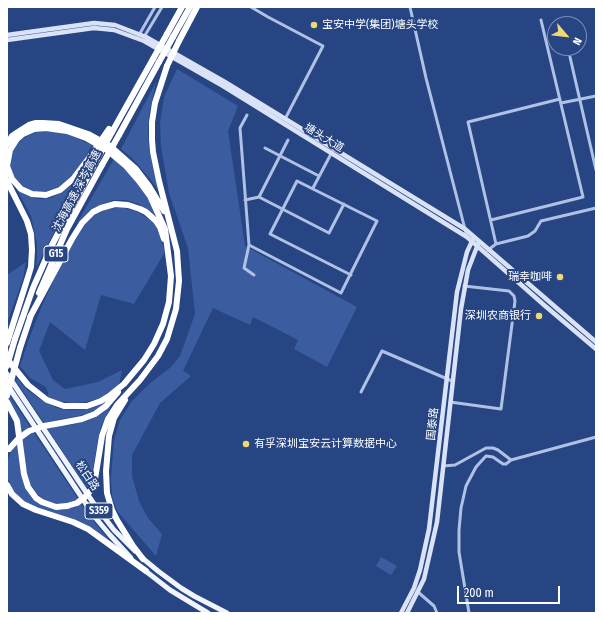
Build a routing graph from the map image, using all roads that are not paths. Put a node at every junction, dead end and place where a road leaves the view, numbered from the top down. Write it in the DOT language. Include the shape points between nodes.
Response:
graph roads {
  1 [pos="155,7"];
  2 [pos="162,7"];
  3 [pos="182,7"];
  4 [pos="190,7"];
  5 [pos="197,7"];
  6 [pos="252,7"];
  7 [pos="410,7"];
  8 [pos="541,20"];
  9 [pos="7,35"];
  10 [pos="138,36"];
  11 [pos="143,38"];
  12 [pos="7,40"];
  13 [pos="570,57"];
  14 [pos="596,96"];
  15 [pos="580,100"];
  16 [pos="560,101"];
  17 [pos="246,115"];
  18 [pos="284,121"];
  19 [pos="110,130"];
  20 [pos="288,140"];
  21 [pos="7,144"];
  22 [pos="265,148"];
  23 [pos="332,151"];
  24 [pos="280,156"];
  25 [pos="595,159"];
  26 [pos="596,170"];
  27 [pos="319,176"];
  28 [pos="7,181"];
  29 [pos="313,188"];
  30 [pos="259,197"];
  31 [pos="245,200"];
  32 [pos="344,204"];
  33 [pos="596,208"];
  34 [pos="283,210"];
  35 [pos="491,220"];
  36 [pos="170,221"];
  37 [pos="465,229"];
  38 [pos="467,236"];
  39 [pos="473,238"];
  40 [pos="478,243"];
  41 [pos="496,244"];
  42 [pos="249,245"];
  43 [pos="487,251"];
  44 [pos="169,253"];
  45 [pos="254,274"];
  46 [pos="350,275"];
  47 [pos="464,286"];
  48 [pos="30,317"];
  49 [pos="596,342"];
  50 [pos="7,343"];
  51 [pos="596,349"];
  52 [pos="7,359"];
  53 [pos="7,366"];
  54 [pos="7,374"];
  55 [pos="447,379"];
  56 [pos="452,381"];
  57 [pos="124,384"];
  58 [pos="7,385"];
  59 [pos="131,390"];
  60 [pos="361,392"];
  61 [pos="7,396"];
  62 [pos="7,402"];
  63 [pos="450,402"];
  64 [pos="596,437"];
  65 [pos="8,452"];
  66 [pos="511,460"];
  67 [pos="443,466"];
  68 [pos="7,485"];
  69 [pos="143,559"];
  70 [pos="146,571"];
  71 [pos="418,592"];
  72 [pos="208,613"];
  73 [pos="227,613"];
  74 [pos="401,613"];
  75 [pos="407,613"];
  76 [pos="437,613"];
  77 [pos="470,613"];
  1 -- 10 [label="street"];
  2 -- 11 [label="street"];
  3 -- 19 [label="highway, bridge"];
  4 -- 48 [label="highway, 沈海高速 深岑高速 / G15, bridge" via="59,247"];
  5 -- 36 [label="highway, bridge" via="158,88 151,131 155,167"];
  6 -- 18 [label="street" via="323,46"];
  7 -- 37 [label="street"];
  8 -- 16 [label="street"];
  9 -- 10 [label="main road, 塘头大道" via="94,23 115,25"];
  10 -- 11 [label="main road, 塘头大道"];
  10 -- 12 [label="main road, 塘头大道" via="94,28"];
  11 -- 18 [label="main road, 塘头大道"];
  13 -- 15 [label="street"];
  14 -- 15 [label="street"];
  15 -- 16 [label="street"];
  15 -- 25 [label="street"];
  16 -- 35 [label="street" via="583,197"];
  16 -- 35 [label="street" via="468,122"];
  17 -- 31 [label="street" via="240,128"];
  18 -- 23 [label="main road, 塘头大道"];
  19 -- 44 [label="highway, bridge" via="89,158 78,173 60,190 46,195 32,194 21,189 12,179 8,158 13,144 23,134 34,129 59,129 94,142 117,158 144,188 161,218"];
  19 -- 53 [label="highway, 沈海高速 深岑高速 / G15, bridge" via="33,288"];
  20 -- 24 [label="street"];
  21 -- 36 [label="highway" via="12,136 23,128 43,122 67,126 88,134 115,150 136,169 155,194"];
  22 -- 24 [label="street"];
  23 -- 27 [label="street"];
  23 -- 37 [label="main road, 塘头大道"];
  23 -- 38 [label="main road, 塘头大道"];
  24 -- 27 [label="street"];
  24 -- 30 [label="street"];
  25 -- 26 [label="street"];
  27 -- 29 [label="street"];
  28 -- 50 [label="highway" via="27,221 32,250 31,267"];
  29 -- 32 [label="street"];
  29 -- 34 [label="street" via="297,181"];
  30 -- 31 [label="street"];
  30 -- 34 [label="street"];
  31 -- 42 [label="street"];
  32 -- 34 [label="street" via="329,234"];
  32 -- 46 [label="street" via="377,221"];
  33 -- 41 [label="street" via="541,221 535,231 528,236"];
  34 -- 46 [label="street" via="270,234"];
  35 -- 41 [label="street"];
  36 -- 59 [label="highway" via="178,260 176,309 162,350"];
  37 -- 38 [label="street"];
  37 -- 39 [label="main road, 塘头大道"];
  38 -- 39 [label="main road, 塘头大道"];
  39 -- 40 [label="main road, 塘头大道"];
  39 -- 55 [label="main road, 国泰路" via="457,292"];
  40 -- 43 [label="main road, 塘头大道"];
  40 -- 47 [label="main road, 国泰路"];
  41 -- 43 [label="street"];
  42 -- 45 [label="street" via="244,268"];
  42 -- 46 [label="street" via="341,293"];
  43 -- 49 [label="main road, 塘头大道"];
  43 -- 51 [label="main road, 塘头大道"];
  44 -- 48 [label="highway" via="160,227 146,212 121,204 101,208 87,217 76,232"];
  44 -- 57 [label="highway" via="171,286 163,324 144,360"];
  47 -- 56 [label="main road, 国泰路"];
  47 -- 63 [label="street" via="509,291 515,301 501,409"];
  48 -- 61 [label="highway, 沈海高速 深岑高速 / G15, bridge"];
  52 -- 57 [label="highway" via="34,391 47,400 64,406 94,404"];
  54 -- 69 [label="main road, 松白路 / S359" via="94,504 114,530"];
  55 -- 56 [label="street"];
  55 -- 60 [label="street" via="382,351"];
  55 -- 74 [label="main road, 国泰路" via="429,529 418,576"];
  56 -- 63 [label="main road, 国泰路"];
  57 -- 65 [label="highway, bridge" via="100,411 88,417 29,431 18,439"];
  58 -- 70 [label="main road, 松白路 / S359" via="94,516"];
  59 -- 62 [label="highway, bridge" via="117,405 107,423 91,490 77,503 67,506 56,507 42,502 28,486 16,421"];
  59 -- 69 [label="highway" via="111,428 106,484 112,510"];
  63 -- 67 [label="main road, 国泰路"];
  64 -- 66 [label="street"];
  66 -- 67 [label="street" via="498,450 486,448 455,465"];
  66 -- 77 [label="street" via="503,464 493,457 486,456 476,466 466,486 461,508 459,552"];
  67 -- 71 [label="main road, 国泰路" via="437,522 424,579"];
  68 -- 70 [label="highway" via="23,504 84,526"];
  69 -- 73 [label="main road, 松白路 / S359" via="172,582"];
  70 -- 72 [label="main road, 松白路 / S359" via="170,590"];
  71 -- 75 [label="main road, 国泰路"];
  71 -- 76 [label="street" via="434,606"];
}
